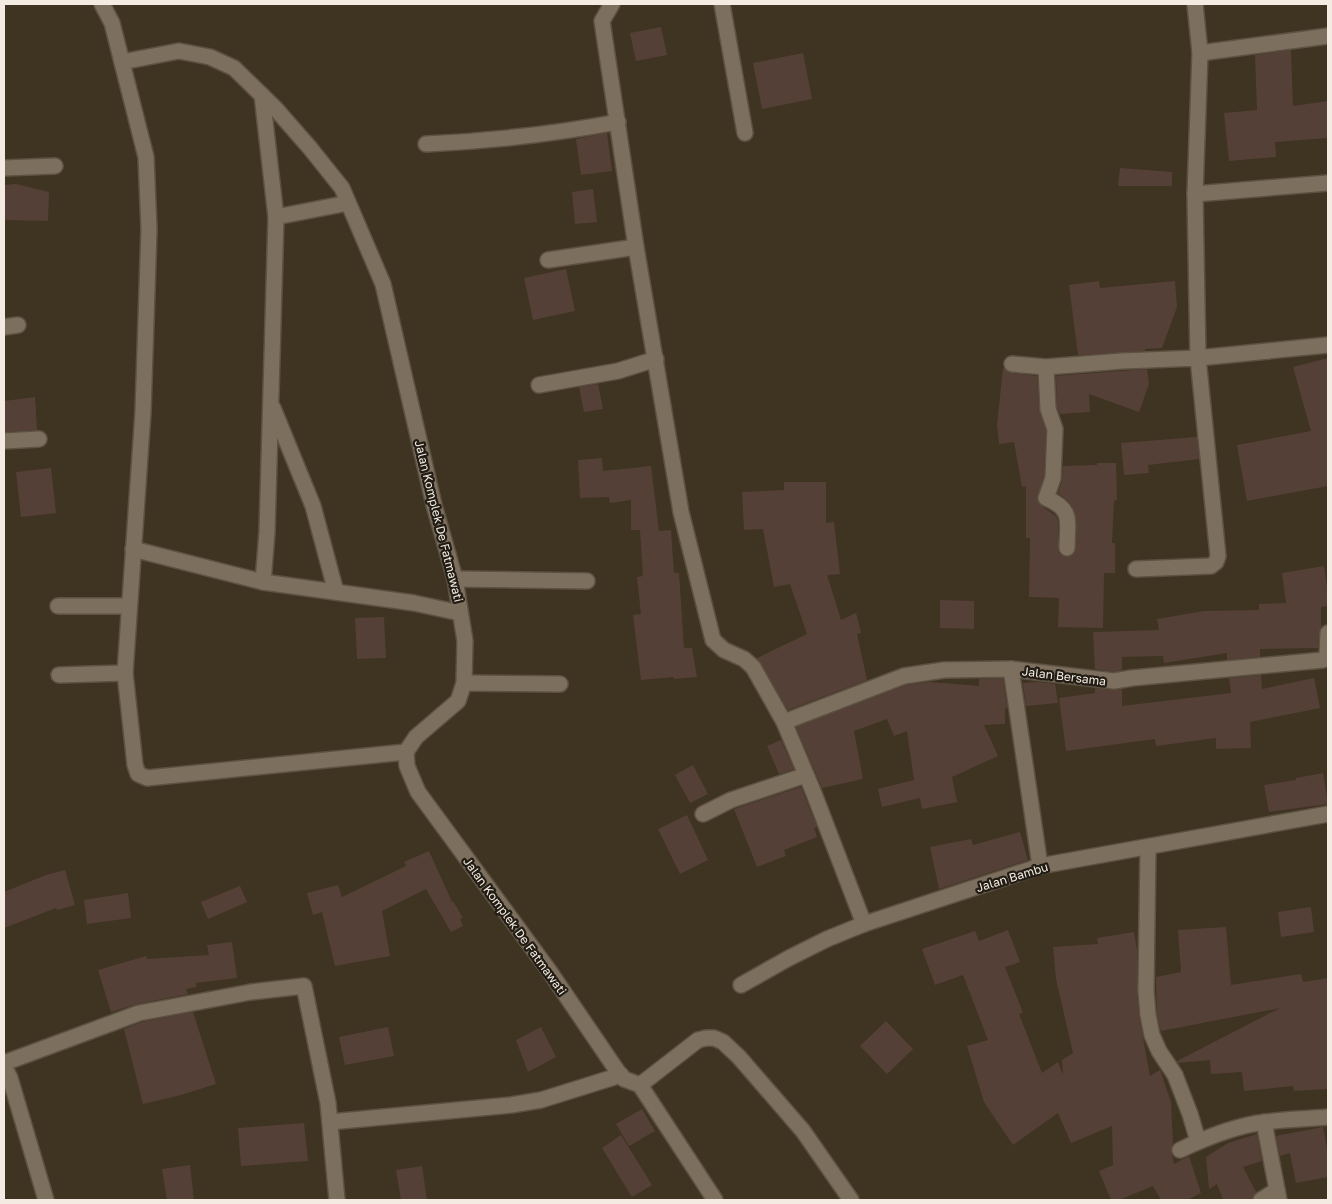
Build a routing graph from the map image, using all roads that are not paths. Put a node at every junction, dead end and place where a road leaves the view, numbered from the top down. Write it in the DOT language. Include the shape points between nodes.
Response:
graph roads {
  1 [pos="102,4"];
  2 [pos="612,4"];
  3 [pos="722,4"];
  4 [pos="1195,4"];
  5 [pos="1328,36"];
  6 [pos="1200,53"];
  7 [pos="122,62"];
  8 [pos="262,95"];
  9 [pos="618,122"];
  10 [pos="745,133"];
  11 [pos="426,144"];
  12 [pos="55,166"];
  13 [pos="4,168"];
  14 [pos="1328,183"];
  15 [pos="1195,194"];
  16 [pos="348,204"];
  17 [pos="276,217"];
  18 [pos="636,247"];
  19 [pos="548,260"];
  20 [pos="1328,346"];
  21 [pos="1198,358"];
  22 [pos="656,359"];
  23 [pos="1012,364"];
  24 [pos="1046,367"];
  25 [pos="539,385"];
  26 [pos="271,402"];
  27 [pos="39,439"];
  28 [pos="4,441"];
  29 [pos="1067,548"];
  30 [pos="133,549"];
  31 [pos="1136,570"];
  32 [pos="455,579"];
  33 [pos="587,581"];
  34 [pos="263,582"];
  35 [pos="336,592"];
  36 [pos="58,606"];
  37 [pos="128,606"];
  38 [pos="460,613"];
  39 [pos="1328,633"];
  40 [pos="1011,669"];
  41 [pos="125,673"];
  42 [pos="60,675"];
  43 [pos="464,683"];
  44 [pos="560,684"];
  45 [pos="784,722"];
  46 [pos="406,752"];
  47 [pos="806,775"];
  48 [pos="704,814"];
  49 [pos="1328,814"];
  50 [pos="1148,848"];
  51 [pos="1040,866"];
  52 [pos="864,924"];
  53 [pos="741,985"];
  54 [pos="4,1065"];
  55 [pos="621,1076"];
  56 [pos="640,1085"];
  57 [pos="1328,1117"];
  58 [pos="330,1122"];
  59 [pos="1264,1122"];
  60 [pos="1198,1141"];
  61 [pos="1180,1150"];
  62 [pos="1278,1195"];
  63 [pos="46,1200"];
  64 [pos="337,1200"];
  65 [pos="715,1200"];
  66 [pos="851,1200"];
  67 [pos="1262,1200"];
  1 -- 7 [label="street" via="112,23"];
  2 -- 9 [label="street" via="602,21"];
  3 -- 10 [label="street"];
  4 -- 6 [label="street"];
  5 -- 6 [label="street"];
  6 -- 15 [label="street"];
  7 -- 8 [label="street, Jalan Komplek De Fatmawati" via="180,51 210,56 234,68"];
  7 -- 30 [label="street" via="146,157 149,229 143,412"];
  8 -- 16 [label="street, Jalan Komplek De Fatmawati" via="342,188"];
  8 -- 17 [label="street"];
  9 -- 11 [label="street" via="533,136"];
  9 -- 18 [label="street"];
  12 -- 13 [label="street"];
  14 -- 15 [label="street"];
  15 -- 21 [label="street"];
  16 -- 17 [label="street"];
  16 -- 32 [label="street, Jalan Komplek De Fatmawati" via="383,284 434,505"];
  17 -- 26 [label="street"];
  18 -- 19 [label="street"];
  18 -- 22 [label="street"];
  20 -- 21 [label="street"];
  21 -- 24 [label="street"];
  21 -- 31 [label="street" via="1218,556 1211,566"];
  22 -- 25 [label="street" via="618,371"];
  22 -- 45 [label="street" via="682,512 713,640 753,667"];
  23 -- 24 [label="street"];
  24 -- 29 [label="street" via="1048,409 1054,429 1053,478 1046,498 1065,510"];
  26 -- 34 [label="street" via="268,532"];
  26 -- 35 [label="street" via="313,506"];
  27 -- 28 [label="street"];
  30 -- 34 [label="street"];
  30 -- 37 [label="street"];
  32 -- 33 [label="street"];
  32 -- 38 [label="street, Jalan Komplek De Fatmawati"];
  34 -- 35 [label="street"];
  35 -- 38 [label="street"];
  36 -- 37 [label="street"];
  37 -- 41 [label="street"];
  38 -- 43 [label="street, Jalan Komplek De Fatmawati" via="465,641"];
  39 -- 40 [label="street, Jalan Bersama" via="1324,660 1114,681"];
  40 -- 45 [label="street, Jalan Bersama" via="944,670 904,676"];
  40 -- 51 [label="street"];
  41 -- 42 [label="street"];
  41 -- 46 [label="street" via="135,765 138,774 147,778"];
  43 -- 44 [label="street"];
  43 -- 46 [label="street, Jalan Komplek De Fatmawati" via="458,701 416,737"];
  45 -- 47 [label="street"];
  46 -- 55 [label="street, Jalan Komplek De Fatmawati" via="407,766 418,792 550,972"];
  47 -- 48 [label="street" via="731,800"];
  47 -- 52 [label="street"];
  49 -- 50 [label="street, Jalan Bambu"];
  50 -- 51 [label="street, Jalan Bambu"];
  50 -- 60 [label="street" via="1148,1014 1152,1035 1175,1076"];
  51 -- 52 [label="street, Jalan Bambu"];
  52 -- 53 [label="street, Jalan Bambu" via="827,939"];
  54 -- 58 [label="street" via="139,1013 251,992 304,986"];
  54 -- 63 [label="street"];
  55 -- 56 [label="street"];
  55 -- 58 [label="street" via="541,1100 510,1105"];
  56 -- 65 [label="street"];
  56 -- 66 [label="street" via="698,1040 714,1038 723,1042 803,1131"];
  57 -- 59 [label="street"];
  58 -- 64 [label="street"];
  59 -- 60 [label="street"];
  59 -- 62 [label="street"];
  60 -- 61 [label="street"];
  62 -- 67 [label="street"];
}
